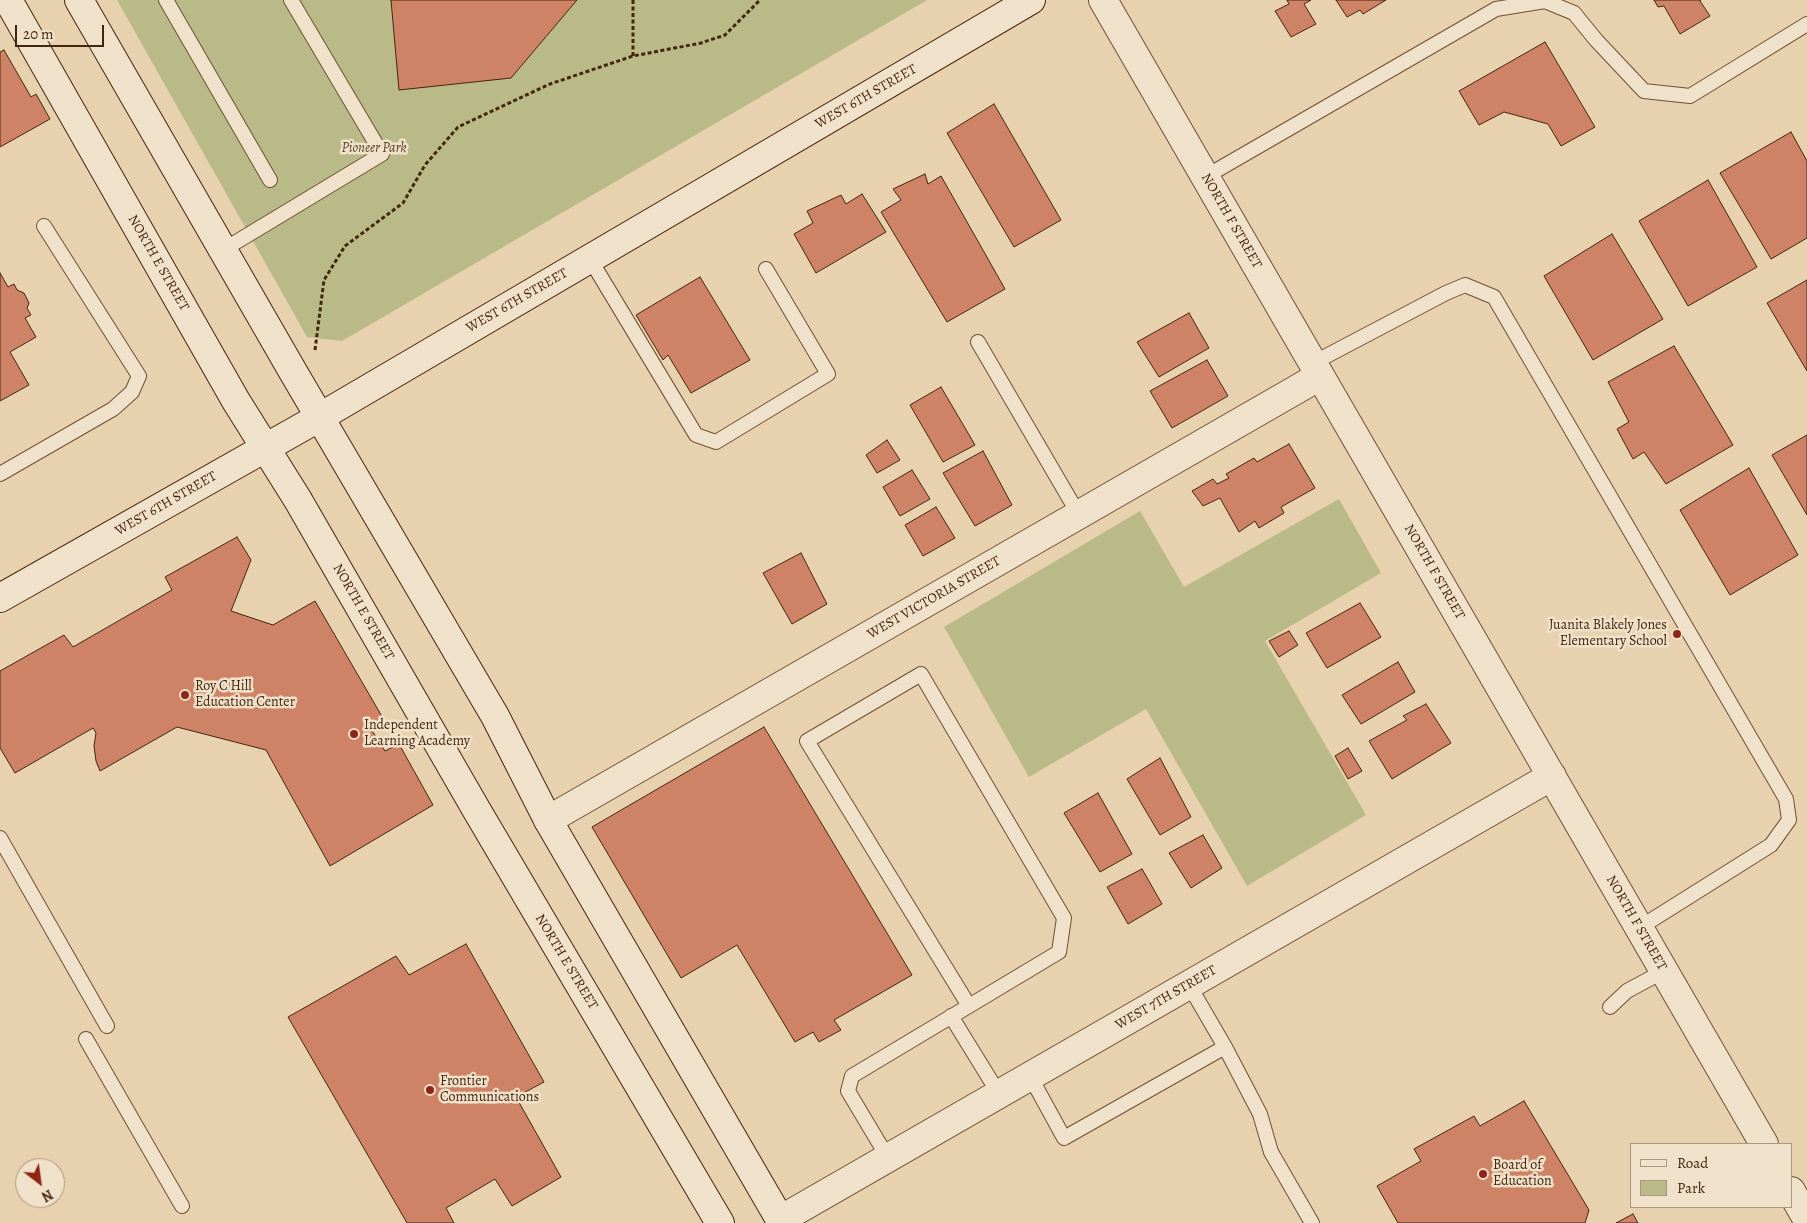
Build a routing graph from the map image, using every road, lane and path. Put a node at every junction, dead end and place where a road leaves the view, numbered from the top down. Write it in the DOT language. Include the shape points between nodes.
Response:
graph roads {
  1 [pos="8,0"];
  2 [pos="79,0"];
  3 [pos="166,0"];
  4 [pos="290,0"];
  5 [pos="633,0"];
  6 [pos="760,0"];
  7 [pos="1031,0"];
  8 [pos="1103,0"];
  9 [pos="1807,24"];
  10 [pos="633,56"];
  11 [pos="1205,177"];
  12 [pos="270,180"];
  13 [pos="44,226"];
  14 [pos="223,250"];
  15 [pos="590,259"];
  16 [pos="766,269"];
  17 [pos="978,342"];
  18 [pos="314,358"];
  19 [pos="1317,370"];
  20 [pos="320,417"];
  21 [pos="266,448"];
  22 [pos="0,474"];
  23 [pos="1080,515"];
  24 [pos="0,598"];
  25 [pos="1552,776"];
  26 [pos="548,820"];
  27 [pos="0,838"];
  28 [pos="1639,928"];
  29 [pos="1664,971"];
  30 [pos="1189,985"];
  31 [pos="968,1006"];
  32 [pos="1610,1007"];
  33 [pos="951,1016"];
  34 [pos="107,1026"];
  35 [pos="86,1039"];
  36 [pos="1225,1047"];
  37 [pos="1030,1076"];
  38 [pos="999,1094"];
  39 [pos="1763,1143"];
  40 [pos="888,1158"];
  41 [pos="1792,1193"];
  42 [pos="182,1206"];
  43 [pos="1807,1219"];
  44 [pos="781,1221"];
  45 [pos="720,1223"];
  46 [pos="1312,1223"];
  1 -- 21 [label="street, NORTH E STREET" via="232,395"];
  2 -- 14 [label="street"];
  3 -- 12 [label="lane"];
  4 -- 14 [label="lane" via="382,154"];
  5 -- 10 [label="path"];
  6 -- 10 [label="path" via="725,35"];
  7 -- 15 [label="street, WEST 6TH STREET"];
  8 -- 11 [label="street, NORTH F STREET"];
  9 -- 11 [label="lane" via="1690,96 1644,90 1574,13 1545,1 1496,9"];
  10 -- 18 [label="path" via="550,84 458,127 425,165 403,203 345,246 324,280"];
  11 -- 19 [label="street, NORTH F STREET"];
  13 -- 22 [label="lane" via="139,376 132,392 113,409"];
  14 -- 20 [label="street"];
  15 -- 16 [label="lane" via="696,435 716,442 828,374"];
  15 -- 20 [label="street, WEST 6TH STREET"];
  17 -- 23 [label="lane"];
  19 -- 23 [label="street, WEST VICTORIA STREET"];
  19 -- 25 [label="street, NORTH F STREET"];
  19 -- 28 [label="lane" via="1446,293 1465,285 1494,297 1786,799 1789,820 1771,845"];
  20 -- 21 [label="street, WEST 6TH STREET"];
  20 -- 26 [label="street" via="495,716"];
  21 -- 24 [label="street, WEST 6TH STREET"];
  21 -- 45 [label="street, NORTH E STREET"];
  23 -- 26 [label="street, WEST VICTORIA STREET"];
  25 -- 28 [label="street, NORTH F STREET"];
  25 -- 30 [label="street, WEST 7TH STREET"];
  26 -- 44 [label="street"];
  27 -- 34 [label="lane"];
  28 -- 29 [label="street, NORTH F STREET"];
  29 -- 32 [label="lane" via="1628,991"];
  29 -- 39 [label="street, NORTH F STREET"];
  30 -- 36 [label="lane"];
  30 -- 37 [label="street, WEST 7TH STREET"];
  31 -- 31 [label="lane" via="1059,952 1064,918 921,674 807,741"];
  31 -- 33 [label="lane"];
  33 -- 38 [label="lane"];
  33 -- 40 [label="lane" via="852,1076 848,1091"];
  35 -- 42 [label="lane"];
  36 -- 37 [label="lane" via="1064,1138"];
  36 -- 46 [label="lane" via="1260,1114 1272,1152"];
  37 -- 38 [label="street, WEST 7TH STREET"];
  38 -- 40 [label="street, WEST 7TH STREET"];
  40 -- 44 [label="street, WEST 7TH STREET"];
  41 -- 43 [label="street"];
}
